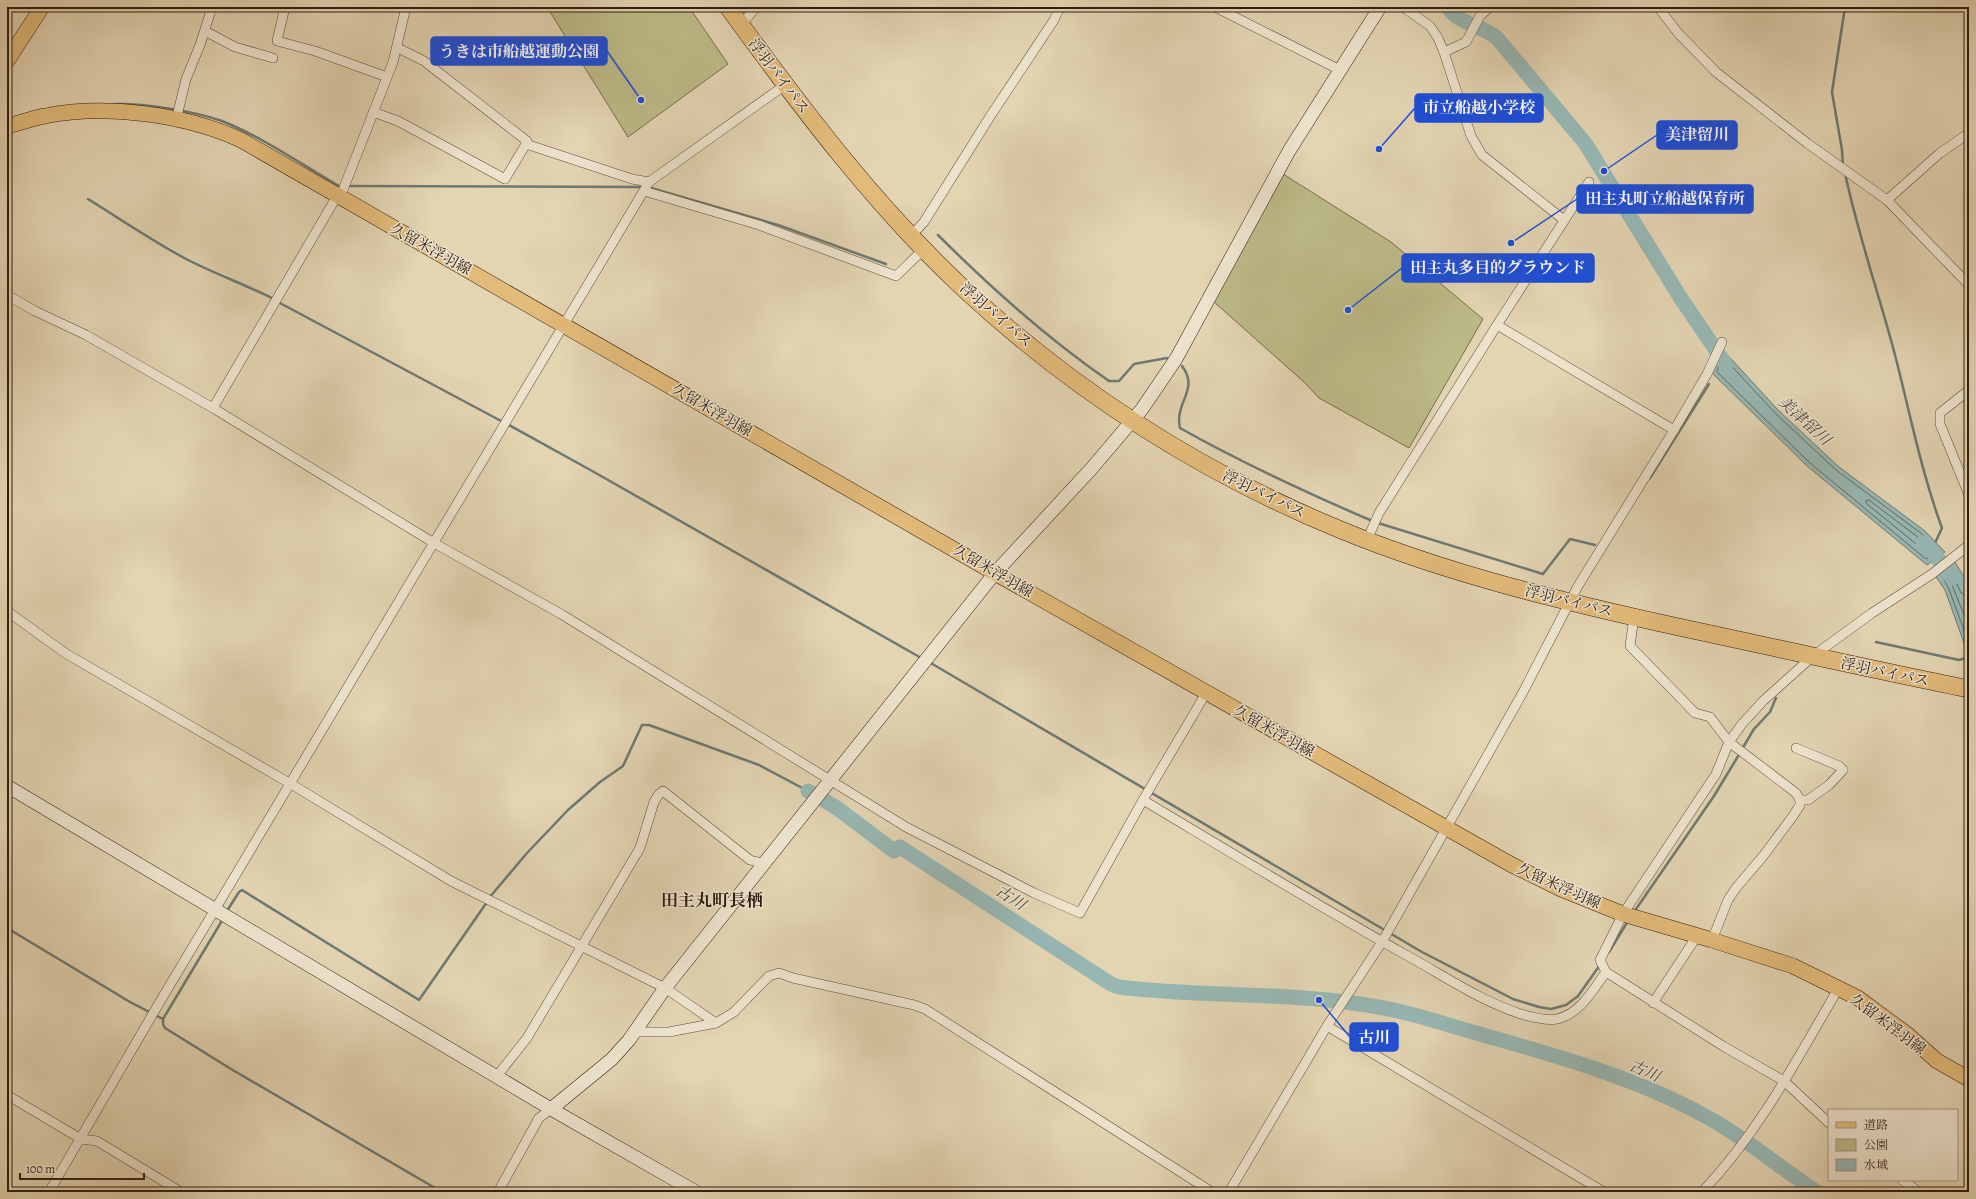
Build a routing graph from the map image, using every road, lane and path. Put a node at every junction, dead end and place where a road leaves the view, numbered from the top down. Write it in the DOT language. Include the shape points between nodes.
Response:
graph roads {
  1 [pos="42,7"];
  2 [pos="212,7"];
  3 [pos="285,7"];
  4 [pos="406,7"];
  5 [pos="728,7"];
  6 [pos="756,7"];
  7 [pos="1060,7"];
  8 [pos="1215,7"];
  9 [pos="1380,7"];
  10 [pos="1403,7"];
  11 [pos="1490,7"];
  12 [pos="1658,7"];
  13 [pos="741,25"];
  14 [pos="205,31"];
  15 [pos="398,48"];
  16 [pos="1444,52"];
  17 [pos="272,58"];
  18 [pos="7,61"];
  19 [pos="1340,70"];
  20 [pos="387,77"];
  21 [pos="785,85"];
  22 [pos="373,112"];
  23 [pos="178,115"];
  24 [pos="7,126"];
  25 [pos="1969,133"];
  26 [pos="526,144"];
  27 [pos="1589,182"];
  28 [pos="646,187"];
  29 [pos="342,190"];
  30 [pos="1887,200"];
  31 [pos="1564,220"];
  32 [pos="910,236"];
  33 [pos="924,249"];
  34 [pos="1969,285"];
  35 [pos="7,296"];
  36 [pos="563,325"];
  37 [pos="1497,325"];
  38 [pos="1722,342"];
  39 [pos="1969,390"];
  40 [pos="212,408"];
  41 [pos="1132,420"];
  42 [pos="1674,430"];
  43 [pos="1969,495"];
  44 [pos="1366,540"];
  45 [pos="434,542"];
  46 [pos="1969,545"];
  47 [pos="995,573"];
  48 [pos="1569,602"];
  49 [pos="7,611"];
  50 [pos="1634,617"];
  51 [pos="1813,656"];
  52 [pos="1969,690"];
  53 [pos="1206,693"];
  54 [pos="1729,742"];
  55 [pos="1796,748"];
  56 [pos="831,780"];
  57 [pos="291,784"];
  58 [pos="7,786"];
  59 [pos="1143,800"];
  60 [pos="1800,800"];
  61 [pos="1446,828"];
  62 [pos="765,864"];
  63 [pos="216,910"];
  64 [pos="1623,914"];
  65 [pos="1697,936"];
  66 [pos="1712,940"];
  67 [pos="1382,942"];
  68 [pos="582,946"];
  69 [pos="1606,972"];
  70 [pos="665,988"];
  71 [pos="1838,989"];
  72 [pos="1653,1003"];
  73 [pos="716,1023"];
  74 [pos="1327,1026"];
  75 [pos="637,1032"];
  76 [pos="496,1076"];
  77 [pos="1969,1080"];
  78 [pos="1784,1081"];
  79 [pos="7,1095"];
  80 [pos="551,1109"];
  81 [pos="1828,1122"];
  82 [pos="80,1139"];
  83 [pos="1903,1181"];
  84 [pos="50,1192"];
  85 [pos="181,1192"];
  86 [pos="498,1192"];
  87 [pos="696,1192"];
  88 [pos="1212,1192"];
  89 [pos="1228,1192"];
  90 [pos="1604,1192"];
  91 [pos="1702,1192"];
  92 [pos="1919,1192"];
  1 -- 18 [label="main road"];
  2 -- 14 [label="street"];
  3 -- 20 [label="street" via="277,41 315,51"];
  4 -- 15 [label="street"];
  5 -- 13 [label="highway, 浮羽バイパス"];
  6 -- 13 [label="street"];
  7 -- 32 [label="street" via="924,222"];
  8 -- 19 [label="street"];
  9 -- 19 [label="street"];
  10 -- 16 [label="street" via="1430,26"];
  11 -- 16 [label="street" via="1480,16 1466,42"];
  12 -- 30 [label="street" via="1678,33 1716,72"];
  13 -- 21 [label="highway, 浮羽バイパス"];
  14 -- 17 [label="street" via="235,47"];
  14 -- 23 [label="street" via="186,79"];
  15 -- 20 [label="street"];
  15 -- 26 [label="street" via="424,61 527,141"];
  16 -- 31 [label="street" via="1462,113 1482,155"];
  19 -- 41 [label="street" via="1289,151 1176,359"];
  20 -- 22 [label="street"];
  21 -- 28 [label="street"];
  21 -- 32 [label="highway, 浮羽バイパス"];
  22 -- 26 [label="street" via="398,121 505,179"];
  22 -- 29 [label="street"];
  23 -- 24 [label="main road, 久留米浮羽線" via="84,112 45,116"];
  23 -- 29 [label="main road, 久留米浮羽線" via="241,140"];
  25 -- 30 [label="street" via="1940,153"];
  26 -- 28 [label="street" via="632,179"];
  27 -- 31 [label="street"];
  28 -- 33 [label="street" via="759,225 896,276"];
  28 -- 36 [label="street"];
  29 -- 36 [label="main road, 久留米浮羽線"];
  29 -- 40 [label="street"];
  30 -- 34 [label="street"];
  31 -- 37 [label="street"];
  32 -- 33 [label="highway, 浮羽バイパス"];
  33 -- 41 [label="highway, 浮羽バイパス" via="1001,321 1058,369"];
  35 -- 40 [label="street" via="86,335"];
  36 -- 45 [label="street"];
  36 -- 47 [label="main road, 久留米浮羽線"];
  37 -- 42 [label="street"];
  37 -- 44 [label="street" via="1379,513"];
  38 -- 42 [label="street" via="1707,374"];
  39 -- 43 [label="street" via="1940,413 1940,424"];
  40 -- 45 [label="street"];
  41 -- 44 [label="highway, 浮羽バイパス" via="1241,484"];
  41 -- 47 [label="street"];
  42 -- 48 [label="street"];
  44 -- 48 [label="highway, 浮羽バイパス" via="1432,563"];
  45 -- 56 [label="street" via="561,614"];
  45 -- 57 [label="street"];
  46 -- 51 [label="street" via="1932,574"];
  47 -- 53 [label="main road, 久留米浮羽線"];
  47 -- 56 [label="street"];
  48 -- 50 [label="highway, 浮羽バイパス"];
  48 -- 61 [label="street" via="1522,694"];
  49 -- 57 [label="street" via="65,653"];
  50 -- 51 [label="highway, 浮羽バイパス"];
  50 -- 54 [label="street" via="1630,646 1695,713 1710,717"];
  51 -- 52 [label="highway, 浮羽バイパス"];
  51 -- 54 [label="street" via="1763,701"];
  53 -- 59 [label="street"];
  53 -- 61 [label="main road, 久留米浮羽線"];
  54 -- 60 [label="street" via="1796,793"];
  54 -- 64 [label="street" via="1716,774"];
  55 -- 60 [label="street" via="1843,770 1829,785 1808,800"];
  56 -- 59 [label="street" via="906,827 1034,893 1080,913"];
  56 -- 62 [label="street"];
  57 -- 63 [label="street"];
  57 -- 68 [label="street" via="451,881"];
  58 -- 63 [label="street"];
  59 -- 67 [label="street"];
  60 -- 66 [label="street" via="1793,816 1728,900"];
  61 -- 64 [label="main road, 久留米浮羽線" via="1561,889"];
  61 -- 67 [label="street"];
  62 -- 68 [label="street" via="750,860 663,791 654,802 640,848"];
  62 -- 70 [label="street"];
  63 -- 76 [label="street"];
  63 -- 82 [label="street"];
  64 -- 65 [label="main road, 久留米浮羽線"];
  64 -- 69 [label="street" via="1600,960"];
  65 -- 66 [label="main road, 久留米浮羽線"];
  65 -- 72 [label="street"];
  66 -- 71 [label="main road, 久留米浮羽線" via="1793,966"];
  67 -- 69 [label="street" via="1482,997 1521,1014 1539,1018 1556,1019 1571,1013 1583,1003"];
  67 -- 74 [label="street"];
  68 -- 70 [label="street"];
  68 -- 76 [label="street" via="526,1038"];
  69 -- 72 [label="street"];
  70 -- 73 [label="street"];
  70 -- 75 [label="street"];
  71 -- 77 [label="main road, 久留米浮羽線" via="1858,998 1938,1061"];
  71 -- 78 [label="street"];
  72 -- 78 [label="street"];
  73 -- 75 [label="street" via="669,1032"];
  73 -- 88 [label="street" via="734,1012 769,976 779,973 925,1009"];
  74 -- 89 [label="street"];
  74 -- 90 [label="street"];
  75 -- 80 [label="street" via="612,1059"];
  76 -- 80 [label="street"];
  78 -- 81 [label="street"];
  78 -- 91 [label="street" via="1751,1134 1728,1165"];
  79 -- 82 [label="street"];
  80 -- 86 [label="street" via="539,1118"];
  80 -- 87 [label="street"];
  82 -- 84 [label="street"];
  82 -- 85 [label="street" via="97,1141"];
  83 -- 92 [label="street"];
}
